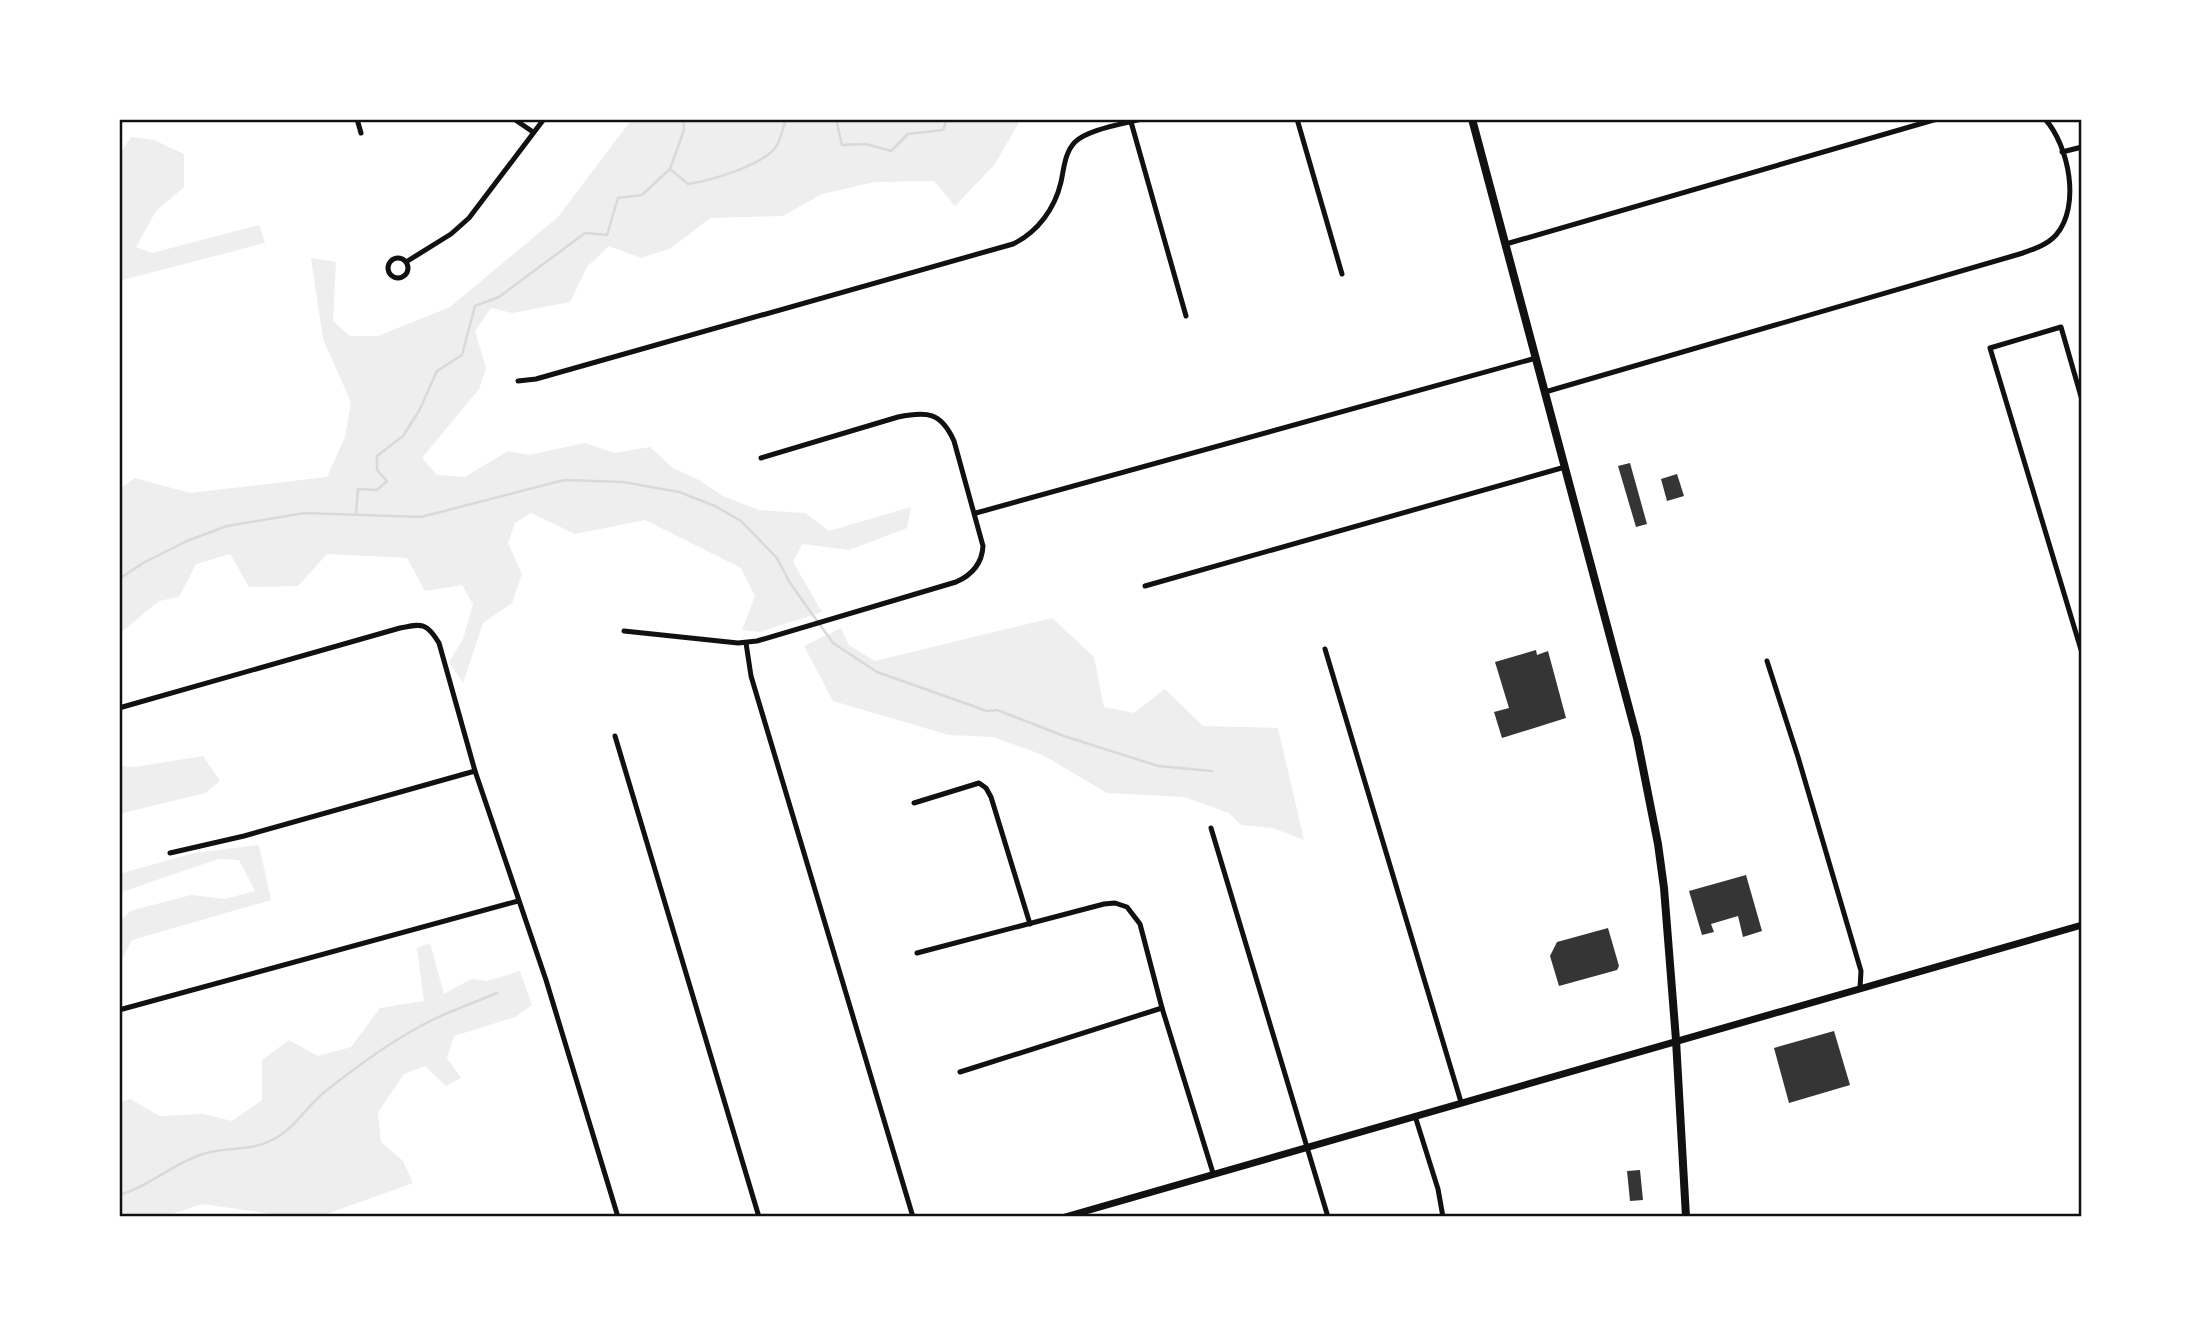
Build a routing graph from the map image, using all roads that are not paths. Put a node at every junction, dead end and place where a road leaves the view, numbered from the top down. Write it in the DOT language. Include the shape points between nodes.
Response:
graph roads {
  1 [pos="357,119"];
  2 [pos="514,119"];
  3 [pos="544,119"];
  4 [pos="1141,119"];
  5 [pos="1297,119"];
  6 [pos="1472,119"];
  7 [pos="1937,119"];
  8 [pos="2045,119"];
  9 [pos="1132,122"];
  10 [pos="533,132"];
  11 [pos="361,133"];
  12 [pos="2082,147"];
  13 [pos="2062,152"];
  14 [pos="1506,244"];
  15 [pos="406,262"];
  16 [pos="1342,274"];
  17 [pos="1185,316"];
  18 [pos="1536,358"];
  19 [pos="518,381"];
  20 [pos="1545,392"];
  21 [pos="2082,400"];
  22 [pos="761,458"];
  23 [pos="1565,467"];
  24 [pos="976,513"];
  25 [pos="1145,586"];
  26 [pos="624,631"];
  27 [pos="746,643"];
  28 [pos="1325,649"];
  29 [pos="2082,653"];
  30 [pos="1767,661"];
  31 [pos="119,708"];
  32 [pos="615,736"];
  33 [pos="475,771"];
  34 [pos="914,803"];
  35 [pos="1211,828"];
  36 [pos="170,852"];
  37 [pos="518,901"];
  38 [pos="1030,924"];
  39 [pos="2082,925"];
  40 [pos="916,953"];
  41 [pos="1860,988"];
  42 [pos="1162,1007"];
  43 [pos="119,1010"];
  44 [pos="1676,1040"];
  45 [pos="960,1072"];
  46 [pos="1461,1102"];
  47 [pos="1415,1115"];
  48 [pos="1307,1147"];
  49 [pos="1213,1173"];
  50 [pos="1088,1214"];
  51 [pos="618,1217"];
  52 [pos="758,1217"];
  53 [pos="912,1217"];
  54 [pos="1065,1217"];
  55 [pos="1328,1217"];
  56 [pos="1443,1217"];
  57 [pos="1686,1217"];
  1 -- 11 [label="street"];
  2 -- 10 [label="street"];
  3 -- 10 [label="street"];
  4 -- 9 [label="street"];
  5 -- 16 [label="street"];
  6 -- 14 [label="main road"];
  7 -- 14 [label="street"];
  8 -- 13 [label="street"];
  9 -- 17 [label="street"];
  9 -- 19 [label="street" via="1076,141 1052,207 1031,233 1013,244"];
  10 -- 15 [label="street" via="469,218"];
  12 -- 13 [label="street"];
  13 -- 20 [label="street" via="2071,198 2057,234 2045,244"];
  14 -- 18 [label="main road"];
  18 -- 20 [label="main road"];
  18 -- 24 [label="street"];
  20 -- 23 [label="main road"];
  21 -- 29 [label="street" via="2061,327 1990,348"];
  22 -- 24 [label="street" via="898,417 929,414 949,429"];
  23 -- 25 [label="street"];
  23 -- 44 [label="main road" via="1648,788 1664,888"];
  24 -- 27 [label="street" via="983,545 981,559 969,576"];
  26 -- 27 [label="street"];
  27 -- 53 [label="street" via="751,676"];
  28 -- 46 [label="street"];
  30 -- 41 [label="street" via="1861,971"];
  31 -- 33 [label="street" via="418,624 439,643"];
  32 -- 52 [label="street"];
  33 -- 36 [label="street"];
  33 -- 37 [label="street"];
  34 -- 38 [label="street" via="983,784"];
  35 -- 48 [label="street"];
  37 -- 43 [label="street"];
  37 -- 51 [label="street"];
  38 -- 40 [label="street"];
  38 -- 42 [label="street" via="1104,904 1127,907 1140,924"];
  39 -- 41 [label="street"];
  41 -- 44 [label="street"];
  42 -- 45 [label="street"];
  42 -- 49 [label="street"];
  44 -- 46 [label="street"];
  44 -- 57 [label="main road"];
  46 -- 47 [label="street"];
  47 -- 48 [label="street"];
  47 -- 56 [label="street"];
  48 -- 49 [label="street"];
  48 -- 55 [label="street"];
  49 -- 50 [label="street"];
  50 -- 54 [label="street"];
}
